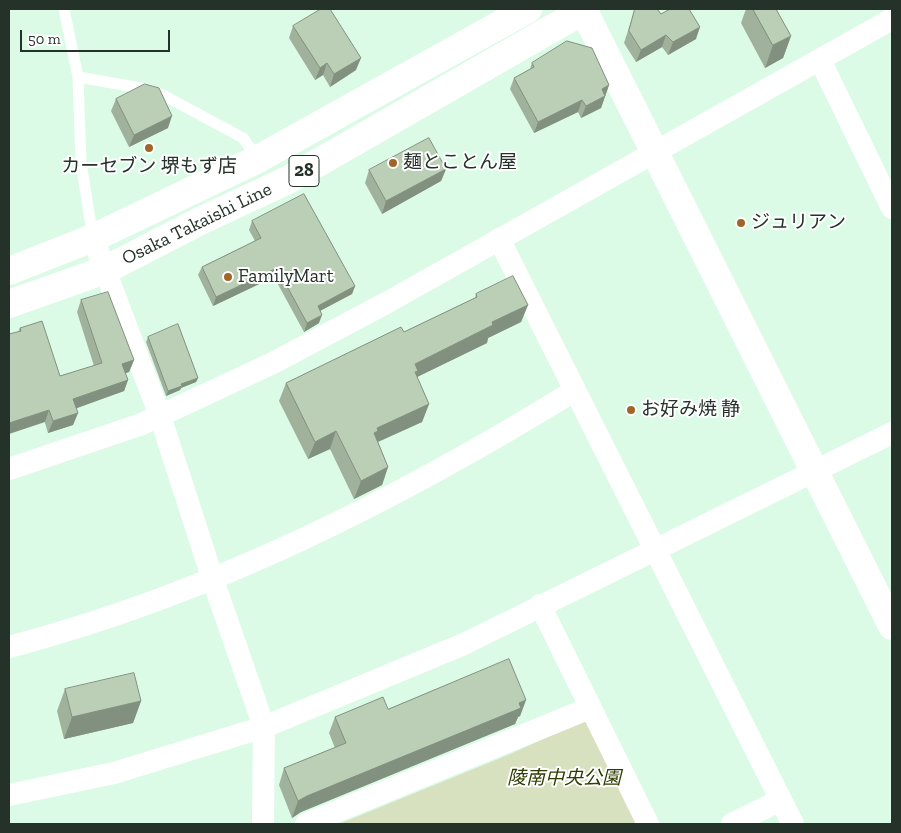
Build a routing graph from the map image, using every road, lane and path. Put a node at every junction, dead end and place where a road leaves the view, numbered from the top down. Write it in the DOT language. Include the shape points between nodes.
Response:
graph roads {
  1 [pos="64,9"];
  2 [pos="528,9"];
  3 [pos="585,9"];
  4 [pos="892,19"];
  5 [pos="820,60"];
  6 [pos="78,77"];
  7 [pos="656,151"];
  8 [pos="258,159"];
  9 [pos="892,208"];
  10 [pos="93,238"];
  11 [pos="499,239"];
  12 [pos="105,270"];
  13 [pos="9,271"];
  14 [pos="9,304"];
  15 [pos="574,391"];
  16 [pos="160,416"];
  17 [pos="892,433"];
  18 [pos="9,469"];
  19 [pos="814,472"];
  20 [pos="654,550"];
  21 [pos="213,580"];
  22 [pos="540,605"];
  23 [pos="892,626"];
  24 [pos="9,647"];
  25 [pos="590,708"];
  26 [pos="264,727"];
  27 [pos="9,795"];
  28 [pos="781,800"];
  29 [pos="263,824"];
  30 [pos="306,824"];
  31 [pos="648,824"];
  32 [pos="732,824"];
  33 [pos="793,824"];
  1 -- 6 [label="lane"];
  2 -- 8 [label="main road, Osaka Takaishi Line / 28"];
  3 -- 7 [label="main road"];
  3 -- 12 [label="main road, Osaka Takaishi Line / 28" via="288,180"];
  4 -- 5 [label="street"];
  5 -- 7 [label="street"];
  5 -- 9 [label="street"];
  6 -- 8 [label="lane" via="147,89 165,96 243,138"];
  6 -- 10 [label="lane" via="81,163"];
  7 -- 11 [label="street"];
  7 -- 19 [label="main road"];
  8 -- 10 [label="main road, Osaka Takaishi Line / 28"];
  10 -- 12 [label="street"];
  10 -- 13 [label="main road, Osaka Takaishi Line / 28"];
  11 -- 15 [label="street"];
  11 -- 16 [label="street" via="272,363"];
  12 -- 14 [label="main road, Osaka Takaishi Line / 28"];
  12 -- 16 [label="street"];
  15 -- 20 [label="street"];
  15 -- 21 [label="street" via="395,495"];
  16 -- 18 [label="street"];
  16 -- 21 [label="street"];
  17 -- 19 [label="street"];
  19 -- 20 [label="street"];
  19 -- 23 [label="main road"];
  20 -- 22 [label="street"];
  20 -- 28 [label="street"];
  21 -- 24 [label="street" via="48,637"];
  21 -- 26 [label="street"];
  22 -- 25 [label="street"];
  22 -- 26 [label="street" via="464,644"];
  25 -- 30 [label="street"];
  25 -- 31 [label="street"];
  26 -- 27 [label="street" via="114,773"];
  26 -- 29 [label="street"];
  28 -- 32 [label="street"];
  28 -- 33 [label="street"];
}
